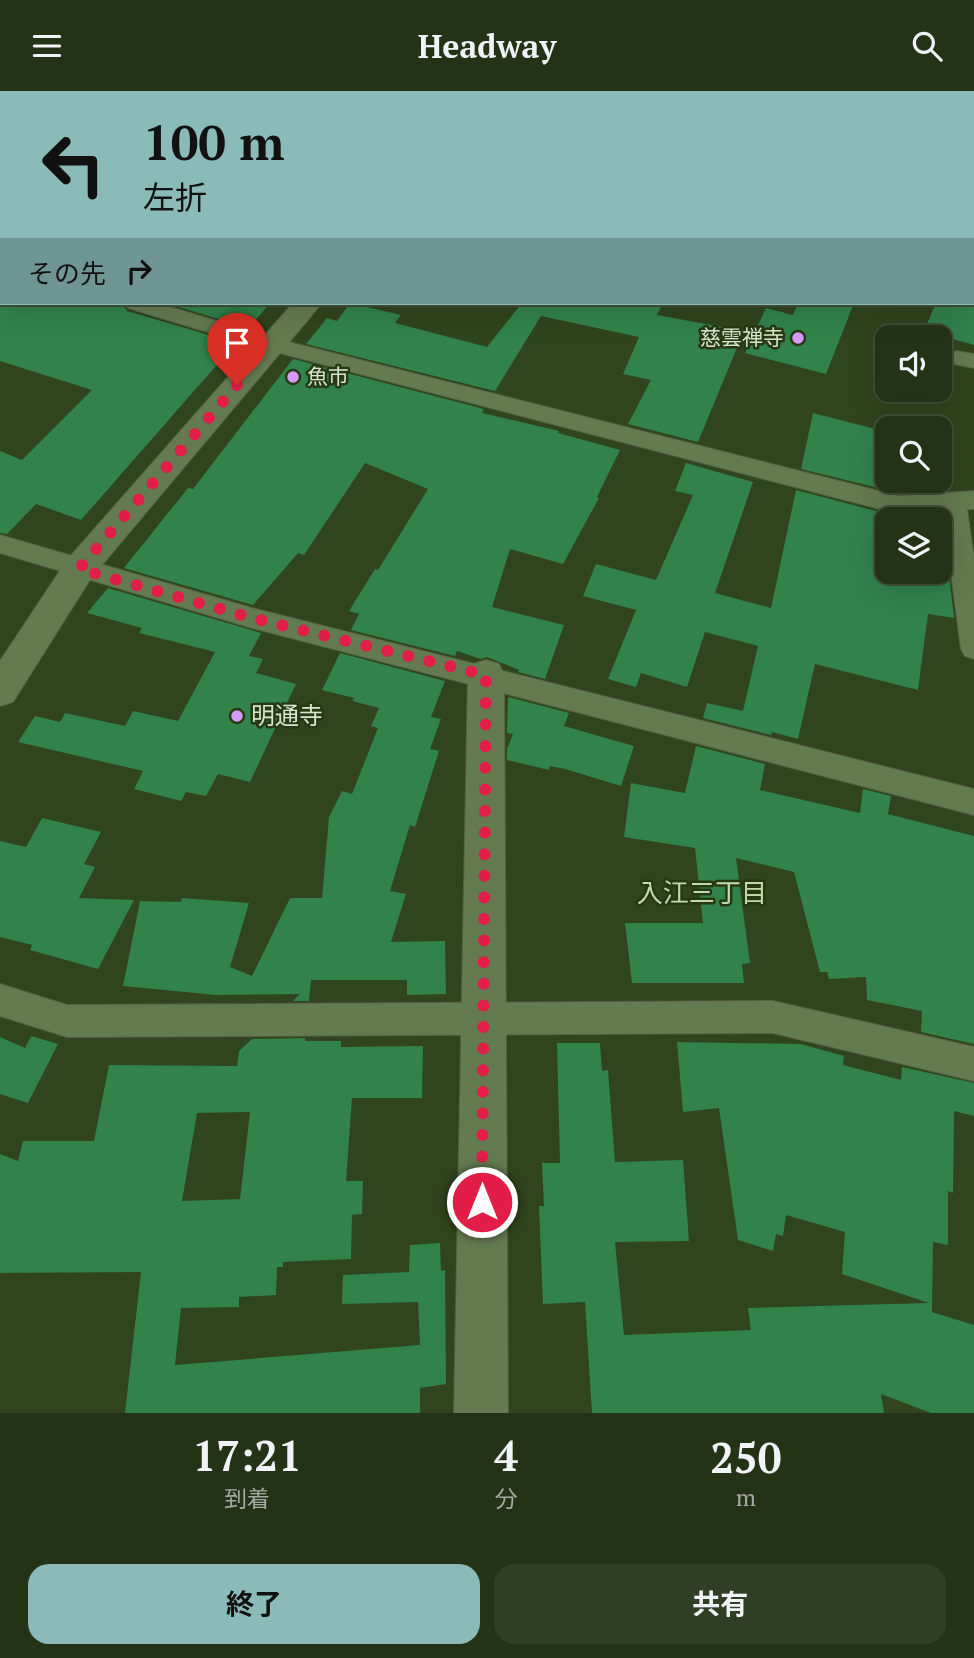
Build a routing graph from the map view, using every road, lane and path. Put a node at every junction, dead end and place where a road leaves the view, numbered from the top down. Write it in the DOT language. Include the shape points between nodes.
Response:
graph roads {
  1 [pos="142,305"];
  2 [pos="306,305"];
  3 [pos="272,344"];
  4 [pos="964,502"];
  5 [pos="0,544"];
  6 [pos="79,569"];
  7 [pos="974,649"];
  8 [pos="486,675"];
  9 [pos="0,691"];
  10 [pos="974,802"];
  11 [pos="0,1000"];
  12 [pos="484,1018"];
  13 [pos="974,1064"];
  14 [pos="481,1413"];
  1 -- 3 [label="street"];
  2 -- 3 [label="street"];
  3 -- 4 [label="street" via="899,505"];
  3 -- 6 [label="street"];
  4 -- 7 [label="street"];
  5 -- 6 [label="street"];
  6 -- 8 [label="street" via="252,618"];
  6 -- 9 [label="street"];
  8 -- 10 [label="street"];
  8 -- 12 [label="street"];
  11 -- 12 [label="street" via="67,1021"];
  12 -- 13 [label="street" via="773,1017"];
  12 -- 14 [label="street"];
}
